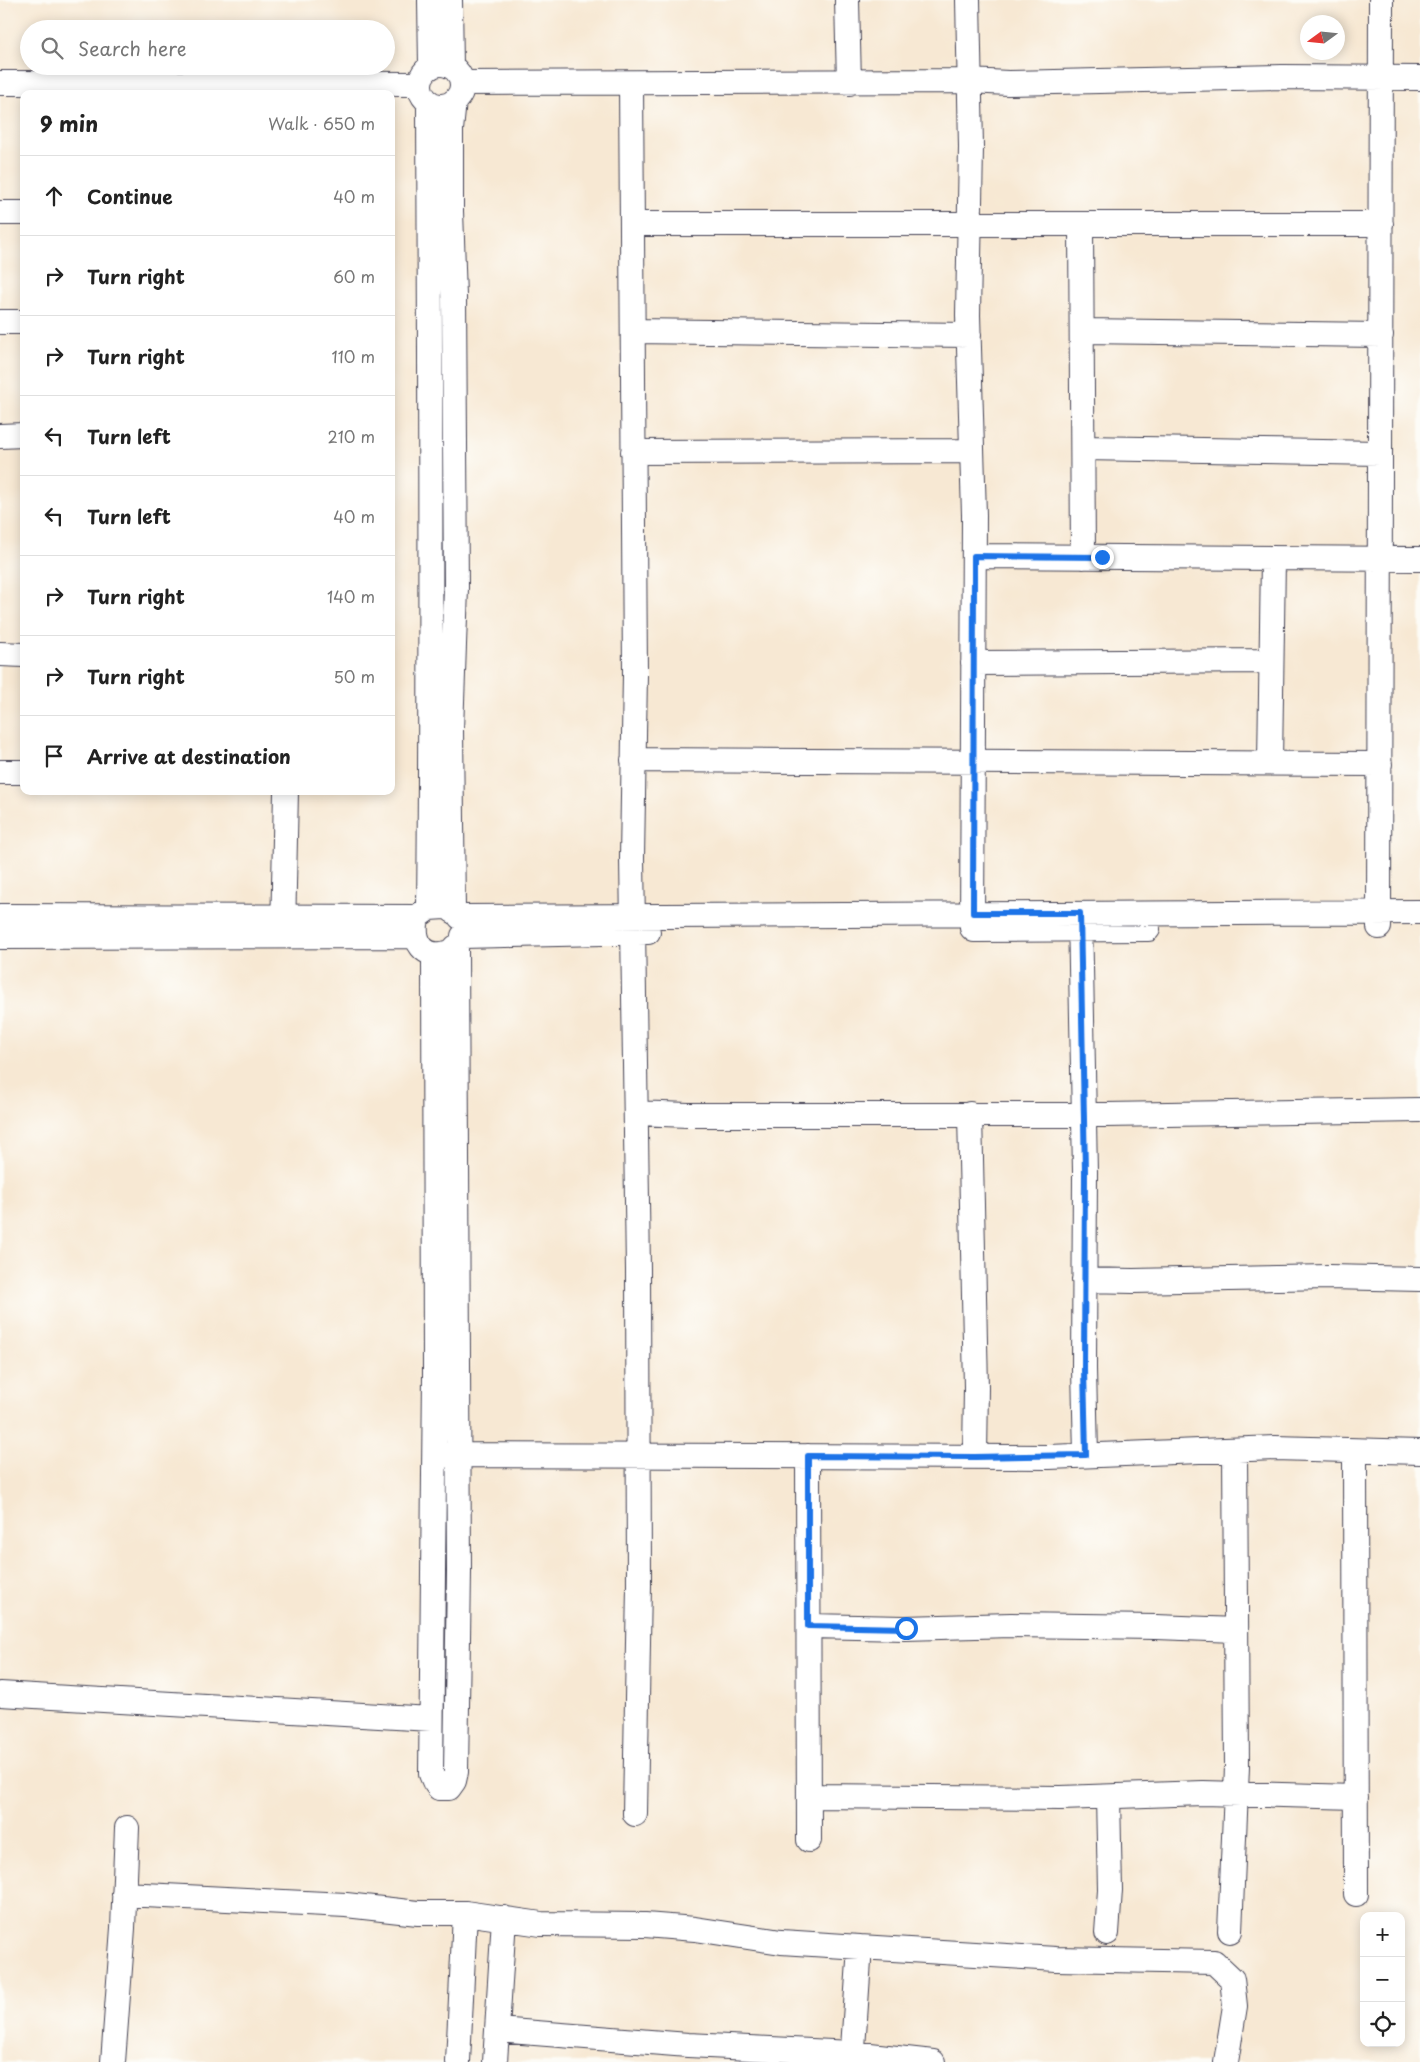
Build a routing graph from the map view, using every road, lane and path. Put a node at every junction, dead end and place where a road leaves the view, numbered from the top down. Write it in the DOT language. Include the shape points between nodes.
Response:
graph roads {
  1 [pos="430,0"];
  2 [pos="450,0"];
  3 [pos="847,0"];
  4 [pos="968,0"];
  5 [pos="1381,0"];
  6 [pos="1381,78"];
  7 [pos="1420,78"];
  8 [pos="970,81"];
  9 [pos="630,82"];
  10 [pos="0,83"];
  11 [pos="849,83"];
  12 [pos="441,84"];
  13 [pos="281,88"];
  14 [pos="0,213"];
  15 [pos="20,213"];
  16 [pos="632,224"];
  17 [pos="970,224"];
  18 [pos="1081,224"];
  19 [pos="1381,224"];
  20 [pos="0,322"];
  21 [pos="20,322"];
  22 [pos="633,331"];
  23 [pos="1082,331"];
  24 [pos="969,335"];
  25 [pos="1380,335"];
  26 [pos="20,435"];
  27 [pos="0,436"];
  28 [pos="1083,448"];
  29 [pos="972,451"];
  30 [pos="633,452"];
  31 [pos="1380,453"];
  32 [pos="974,556"];
  33 [pos="1083,556"];
  34 [pos="1273,558"];
  35 [pos="1380,558"];
  36 [pos="1420,559"];
  37 [pos="0,654"];
  38 [pos="20,655"];
  39 [pos="1271,661"];
  40 [pos="973,663"];
  41 [pos="633,760"];
  42 [pos="972,762"];
  43 [pos="1270,763"];
  44 [pos="1380,764"];
  45 [pos="0,772"];
  46 [pos="20,772"];
  47 [pos="286,795"];
  48 [pos="1420,912"];
  49 [pos="0,916"];
  50 [pos="1380,919"];
  51 [pos="421,920"];
  52 [pos="973,921"];
  53 [pos="1080,921"];
  54 [pos="633,924"];
  55 [pos="283,926"];
  56 [pos="1420,926"];
  57 [pos="453,933"];
  58 [pos="0,936"];
  59 [pos="1420,1110"];
  60 [pos="636,1113"];
  61 [pos="970,1114"];
  62 [pos="1084,1114"];
  63 [pos="1420,1279"];
  64 [pos="1084,1280"];
  65 [pos="1235,1450"];
  66 [pos="1355,1451"];
  67 [pos="1420,1452"];
  68 [pos="459,1455"];
  69 [pos="638,1455"];
  70 [pos="1086,1455"];
  71 [pos="434,1456"];
  72 [pos="808,1456"];
  73 [pos="975,1457"];
  74 [pos="808,1626"];
  75 [pos="1236,1630"];
  76 [pos="0,1694"];
  77 [pos="431,1719"];
  78 [pos="1235,1794"];
  79 [pos="810,1796"];
  80 [pos="1108,1797"];
  81 [pos="1356,1797"];
  82 [pos="635,1814"];
  83 [pos="127,1828"];
  84 [pos="809,1840"];
  85 [pos="124,1894"];
  86 [pos="1356,1894"];
  87 [pos="465,1913"];
  88 [pos="504,1918"];
  89 [pos="1230,1930"];
  90 [pos="1107,1933"];
  91 [pos="860,1947"];
  92 [pos="497,2030"];
  93 [pos="852,2058"];
  94 [pos="113,2062"];
  95 [pos="458,2062"];
  96 [pos="495,2062"];
  97 [pos="933,2062"];
  98 [pos="1226,2062"];
  1 -- 12 [label="street"];
  2 -- 12 [label="street"];
  3 -- 11 [label="street"];
  4 -- 8 [label="street"];
  5 -- 6 [label="street"];
  6 -- 7 [label="street"];
  6 -- 8 [label="street"];
  6 -- 19 [label="street"];
  8 -- 11 [label="street"];
  8 -- 17 [label="street"];
  9 -- 11 [label="street"];
  9 -- 12 [label="street"];
  9 -- 16 [label="street"];
  10 -- 13 [label="street"];
  12 -- 13 [label="street"];
  12 -- 51 [label="street" via="431,345"];
  12 -- 57 [label="street" via="451,130 454,296"];
  14 -- 15 [label="street"];
  16 -- 17 [label="street"];
  16 -- 22 [label="street"];
  17 -- 18 [label="street"];
  17 -- 24 [label="street"];
  18 -- 19 [label="street"];
  18 -- 23 [label="street"];
  19 -- 25 [label="street"];
  20 -- 21 [label="street"];
  22 -- 24 [label="street"];
  22 -- 30 [label="street"];
  23 -- 25 [label="street"];
  23 -- 28 [label="street"];
  24 -- 29 [label="street"];
  25 -- 31 [label="street"];
  26 -- 27 [label="street"];
  28 -- 31 [label="street"];
  28 -- 33 [label="street"];
  29 -- 30 [label="street"];
  29 -- 32 [label="street"];
  30 -- 41 [label="street"];
  31 -- 35 [label="street"];
  32 -- 33 [label="street"];
  32 -- 40 [label="street"];
  33 -- 34 [label="street"];
  34 -- 35 [label="street"];
  34 -- 39 [label="street"];
  35 -- 36 [label="street"];
  35 -- 44 [label="street"];
  37 -- 38 [label="street"];
  39 -- 40 [label="street"];
  39 -- 43 [label="street"];
  40 -- 42 [label="street"];
  41 -- 42 [label="street"];
  41 -- 54 [label="street"];
  42 -- 43 [label="street"];
  42 -- 52 [label="street"];
  43 -- 44 [label="street"];
  44 -- 50 [label="street"];
  45 -- 46 [label="street"];
  47 -- 55 [label="street"];
  48 -- 50 [label="street"];
  49 -- 55 [label="street"];
  50 -- 53 [label="street"];
  50 -- 56 [label="street"];
  51 -- 55 [label="street"];
  51 -- 57 [label="street" via="445,907"];
  51 -- 57 [label="street" via="421,947"];
  52 -- 53 [label="street"];
  52 -- 54 [label="street"];
  53 -- 62 [label="street"];
  54 -- 57 [label="street"];
  54 -- 60 [label="street"];
  55 -- 58 [label="street"];
  57 -- 68 [label="street"];
  57 -- 71 [label="street"];
  59 -- 62 [label="street"];
  60 -- 61 [label="street"];
  60 -- 69 [label="street"];
  61 -- 62 [label="street"];
  61 -- 73 [label="street"];
  62 -- 64 [label="street"];
  63 -- 64 [label="street"];
  64 -- 70 [label="street"];
  65 -- 66 [label="street"];
  65 -- 70 [label="street"];
  65 -- 75 [label="street"];
  66 -- 67 [label="street"];
  66 -- 81 [label="street"];
  68 -- 69 [label="street"];
  68 -- 71 [label="street"];
  68 -- 77 [label="street" via="456,1772 449,1788 439,1788 431,1774"];
  69 -- 72 [label="street"];
  69 -- 82 [label="street"];
  70 -- 73 [label="street"];
  71 -- 77 [label="street"];
  72 -- 73 [label="street"];
  72 -- 74 [label="street"];
  74 -- 75 [label="street" via="1012,1625"];
  74 -- 79 [label="street"];
  75 -- 78 [label="street"];
  76 -- 77 [label="street"];
  78 -- 80 [label="street"];
  78 -- 81 [label="street"];
  78 -- 89 [label="street"];
  79 -- 80 [label="street"];
  79 -- 84 [label="street"];
  80 -- 90 [label="street" via="1110,1890"];
  81 -- 86 [label="street"];
  83 -- 85 [label="street"];
  85 -- 87 [label="street" via="346,1905 418,1913"];
  85 -- 94 [label="street"];
  87 -- 88 [label="street"];
  87 -- 95 [label="street"];
  88 -- 91 [label="street" via="541,1924 695,1928 782,1942"];
  88 -- 92 [label="street"];
  91 -- 93 [label="street"];
  91 -- 98 [label="street" via="1056,1959 1214,1962 1232,1979 1235,2006"];
  92 -- 93 [label="street"];
  92 -- 96 [label="street"];
  93 -- 97 [label="street"];
}
